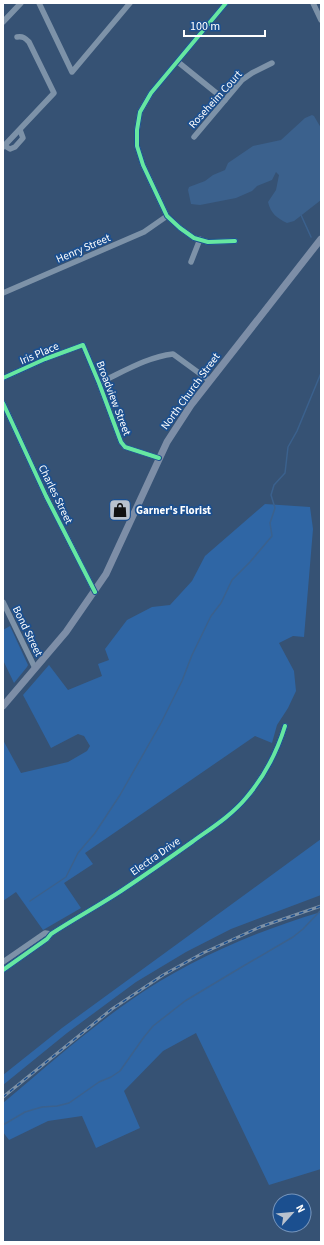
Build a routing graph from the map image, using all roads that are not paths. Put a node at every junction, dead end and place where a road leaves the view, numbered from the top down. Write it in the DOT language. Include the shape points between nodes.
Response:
graph roads {
  1 [pos="21,3"];
  2 [pos="39,3"];
  3 [pos="130,3"];
  4 [pos="226,3"];
  5 [pos="313,3"];
  6 [pos="321,20"];
  7 [pos="3,22"];
  8 [pos="17,37"];
  9 [pos="178,62"];
  10 [pos="272,63"];
  11 [pos="225,100"];
  12 [pos="194,137"];
  13 [pos="4,146"];
  14 [pos="167,216"];
  15 [pos="200,239"];
  16 [pos="321,239"];
  17 [pos="235,241"];
  18 [pos="191,262"];
  19 [pos="3,293"];
  20 [pos="83,345"];
  21 [pos="3,378"];
  22 [pos="210,381"];
  23 [pos="99,383"];
  24 [pos="3,403"];
  25 [pos="159,458"];
  26 [pos="95,592"];
  27 [pos="3,602"];
  28 [pos="35,668"];
  29 [pos="3,706"];
  30 [pos="285,726"];
  31 [pos="51,934"];
  32 [pos="3,962"];
  33 [pos="3,970"];
  1 -- 7 [label="street"];
  2 -- 3 [label="street" via="72,72"];
  4 -- 9 [label="street"];
  5 -- 6 [label="street"];
  8 -- 13 [label="street" via="21,36 29,42 54,93"];
  9 -- 11 [label="street"];
  9 -- 14 [label="street" via="151,93 140,112 137,130 137,146 143,166"];
  10 -- 11 [label="street, Roseheim Court" via="242,80"];
  11 -- 12 [label="street, Roseheim Court"];
  14 -- 15 [label="street" via="194,238"];
  14 -- 19 [label="street, Henry Street" via="144,232"];
  15 -- 17 [label="street" via="208,242"];
  15 -- 18 [label="street"];
  16 -- 22 [label="main road, North Church Street"];
  20 -- 21 [label="street, Iris Place"];
  20 -- 23 [label="street, Broadview Street"];
  22 -- 23 [label="street" via="173,354 153,359"];
  22 -- 25 [label="main road, North Church Street" via="191,405"];
  23 -- 25 [label="street, Broadview Street" via="121,442 125,447"];
  24 -- 26 [label="street, Charles Street" via="46,496"];
  25 -- 26 [label="main road, North Church Street" via="106,574"];
  26 -- 28 [label="main road, North Church Street" via="66,632"];
  27 -- 28 [label="street, Bond Street"];
  28 -- 29 [label="main road, North Church Street"];
  30 -- 31 [label="street, Electra Drive" via="264,774 253,790 219,823 128,886"];
  31 -- 32 [label="street, Electra Drive" via="44,933"];
  31 -- 33 [label="street, Electra Drive"];
}
